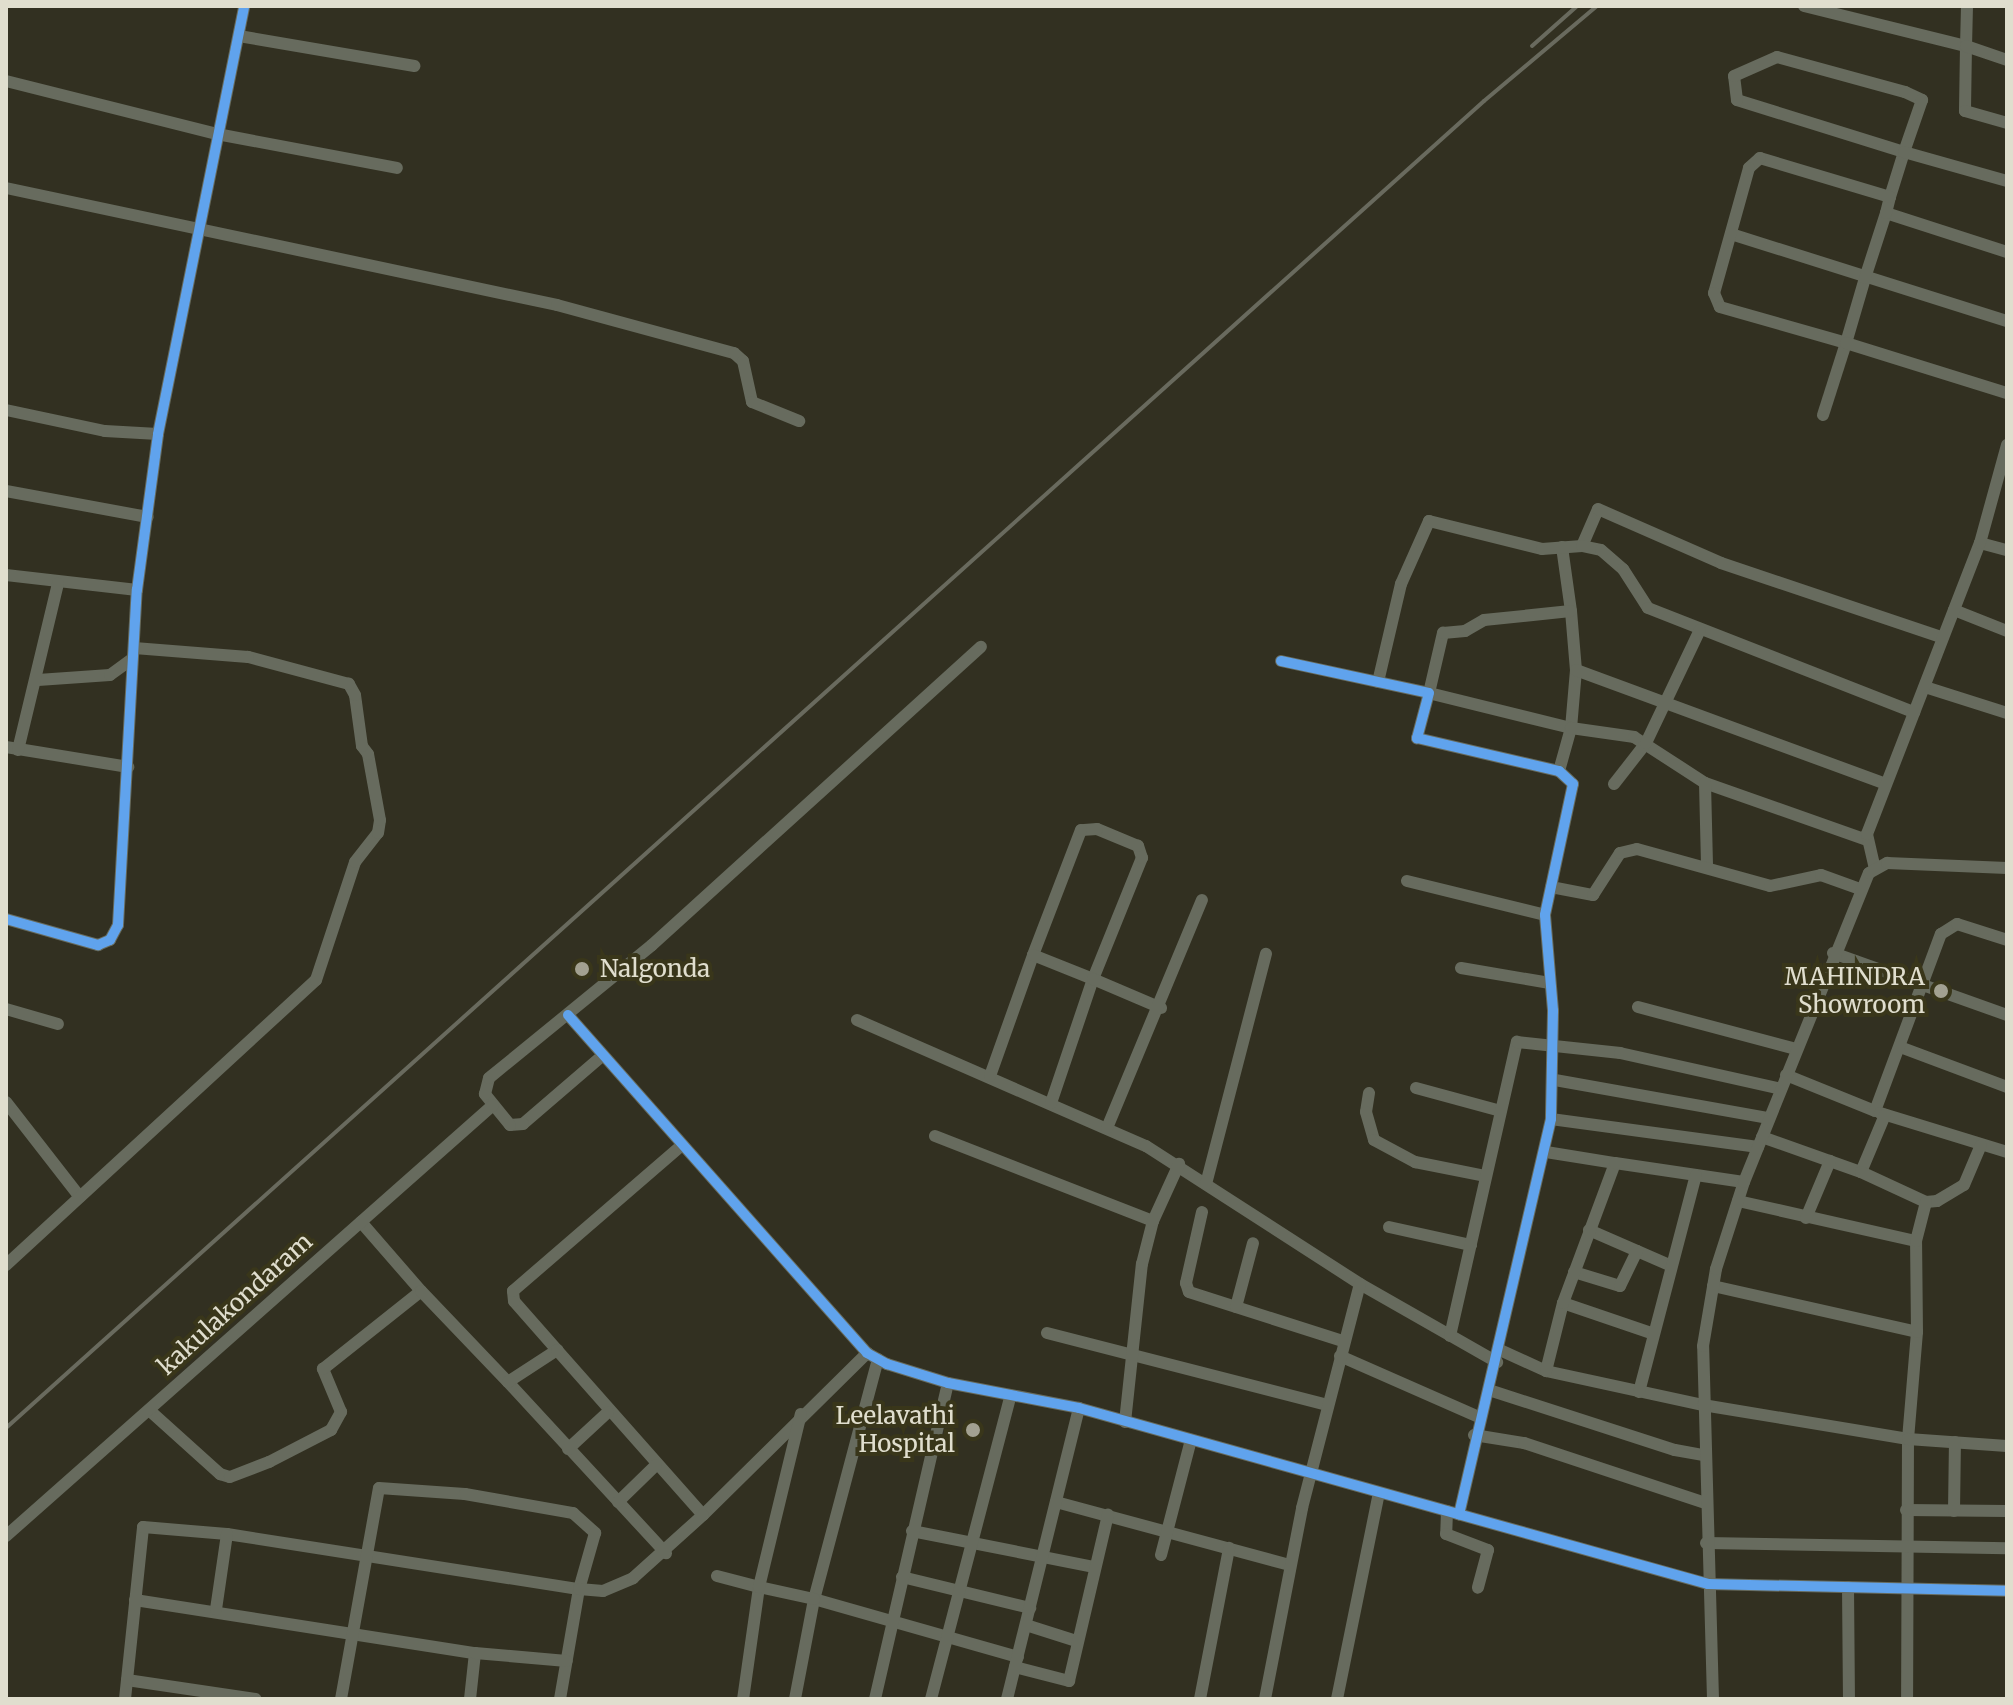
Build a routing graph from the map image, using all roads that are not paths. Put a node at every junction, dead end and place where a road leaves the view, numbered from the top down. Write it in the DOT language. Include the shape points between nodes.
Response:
graph roads {
  1 [pos="244,6"];
  2 [pos="1804,6"];
  3 [pos="1967,6"];
  4 [pos="239,36"];
  5 [pos="1966,46"];
  6 [pos="2007,60"];
  7 [pos="414,66"];
  8 [pos="6,81"];
  9 [pos="2007,123"];
  10 [pos="217,134"];
  11 [pos="1904,152"];
  12 [pos="397,168"];
  13 [pos="2007,181"];
  14 [pos="6,188"];
  15 [pos="1890,197"];
  16 [pos="1886,213"];
  17 [pos="197,225"];
  18 [pos="1731,234"];
  19 [pos="2007,252"];
  20 [pos="1865,278"];
  21 [pos="2007,321"];
  22 [pos="1846,343"];
  23 [pos="2007,393"];
  24 [pos="6,410"];
  25 [pos="1823,415"];
  26 [pos="799,421"];
  27 [pos="158,434"];
  28 [pos="2007,445"];
  29 [pos="2003,470"];
  30 [pos="6,491"];
  31 [pos="148,517"];
  32 [pos="1980,543"];
  33 [pos="1582,546"];
  34 [pos="1562,547"];
  35 [pos="2007,550"];
  36 [pos="6,575"];
  37 [pos="58,584"];
  38 [pos="137,590"];
  39 [pos="1954,610"];
  40 [pos="1571,611"];
  41 [pos="1700,630"];
  42 [pos="2007,631"];
  43 [pos="1941,637"];
  44 [pos="981,647"];
  45 [pos="133,653"];
  46 [pos="1281,661"];
  47 [pos="1576,670"];
  48 [pos="38,680"];
  49 [pos="1378,682"];
  50 [pos="1925,687"];
  51 [pos="1429,693"];
  52 [pos="1667,703"];
  53 [pos="1914,712"];
  54 [pos="2007,713"];
  55 [pos="1571,728"];
  56 [pos="1646,743"];
  57 [pos="12,748"];
  58 [pos="128,767"];
  59 [pos="1559,771"];
  60 [pos="1705,783"];
  61 [pos="1883,783"];
  62 [pos="1614,784"];
  63 [pos="1867,840"];
  64 [pos="1707,865"];
  65 [pos="2007,868"];
  66 [pos="1875,869"];
  67 [pos="1407,881"];
  68 [pos="1551,887"];
  69 [pos="1860,889"];
  70 [pos="1202,900"];
  71 [pos="1545,915"];
  72 [pos="6,919"];
  73 [pos="2007,940"];
  74 [pos="1833,953"];
  75 [pos="1266,954"];
  76 [pos="1033,955"];
  77 [pos="1461,968"];
  78 [pos="1093,979"];
  79 [pos="1550,983"];
  80 [pos="1921,984"];
  81 [pos="1638,1007"];
  82 [pos="1161,1008"];
  83 [pos="6,1009"];
  84 [pos="568,1015"];
  85 [pos="2007,1015"];
  86 [pos="857,1020"];
  87 [pos="58,1024"];
  88 [pos="1554,1043"];
  89 [pos="1900,1047"];
  90 [pos="1796,1049"];
  91 [pos="602,1056"];
  92 [pos="1786,1075"];
  93 [pos="990,1076"];
  94 [pos="1555,1080"];
  95 [pos="2007,1087"];
  96 [pos="1416,1088"];
  97 [pos="1781,1089"];
  98 [pos="1369,1093"];
  99 [pos="6,1102"];
  100 [pos="1051,1103"];
  101 [pos="493,1105"];
  102 [pos="1497,1110"];
  103 [pos="1880,1113"];
  104 [pos="1769,1118"];
  105 [pos="1551,1119"];
  106 [pos="1107,1128"];
  107 [pos="935,1136"];
  108 [pos="1760,1142"];
  109 [pos="682,1145"];
  110 [pos="1981,1145"];
  111 [pos="1546,1152"];
  112 [pos="2007,1152"];
  113 [pos="1830,1161"];
  114 [pos="1615,1163"];
  115 [pos="1179,1164"];
  116 [pos="1861,1172"];
  117 [pos="1696,1175"];
  118 [pos="1485,1176"];
  119 [pos="1744,1182"];
  120 [pos="1206,1184"];
  121 [pos="80,1197"];
  122 [pos="1738,1201"];
  123 [pos="1926,1202"];
  124 [pos="1202,1212"];
  125 [pos="1806,1218"];
  126 [pos="1153,1221"];
  127 [pos="361,1222"];
  128 [pos="1389,1227"];
  129 [pos="1589,1230"];
  130 [pos="1916,1241"];
  131 [pos="1253,1243"];
  132 [pos="1471,1245"];
  133 [pos="1637,1251"];
  134 [pos="6,1265"];
  135 [pos="1669,1265"];
  136 [pos="1574,1272"];
  137 [pos="1360,1284"];
  138 [pos="1713,1286"];
  139 [pos="421,1291"];
  140 [pos="1563,1303"];
  141 [pos="1236,1307"];
  142 [pos="1917,1332"];
  143 [pos="1047,1333"];
  144 [pos="1651,1333"];
  145 [pos="1450,1336"];
  146 [pos="1343,1341"];
  147 [pos="557,1350"];
  148 [pos="872,1356"];
  149 [pos="1134,1356"];
  150 [pos="1340,1356"];
  151 [pos="1499,1356"];
  152 [pos="1546,1371"];
  153 [pos="508,1382"];
  154 [pos="948,1383"];
  155 [pos="1489,1390"];
  156 [pos="1639,1392"];
  157 [pos="1011,1395"];
  158 [pos="1327,1405"];
  159 [pos="1703,1405"];
  160 [pos="1079,1408"];
  161 [pos="149,1410"];
  162 [pos="608,1412"];
  163 [pos="802,1412"];
  164 [pos="1481,1418"];
  165 [pos="1125,1422"];
  166 [pos="1474,1435"];
  167 [pos="1908,1439"];
  168 [pos="1191,1440"];
  169 [pos="1955,1442"];
  170 [pos="2007,1446"];
  171 [pos="568,1449"];
  172 [pos="1704,1455"];
  173 [pos="656,1465"];
  174 [pos="1311,1474"];
  175 [pos="1379,1493"];
  176 [pos="618,1502"];
  177 [pos="1056,1502"];
  178 [pos="1705,1503"];
  179 [pos="1906,1510"];
  180 [pos="1954,1511"];
  181 [pos="2007,1511"];
  182 [pos="1453,1512"];
  183 [pos="703,1515"];
  184 [pos="1108,1515"];
  185 [pos="912,1531"];
  186 [pos="1168,1531"];
  187 [pos="227,1534"];
  188 [pos="6,1536"];
  189 [pos="972,1543"];
  190 [pos="1706,1543"];
  191 [pos="1910,1547"];
  192 [pos="1229,1548"];
  193 [pos="2007,1548"];
  194 [pos="364,1553"];
  195 [pos="666,1553"];
  196 [pos="1043,1554"];
  197 [pos="1161,1555"];
  198 [pos="1289,1565"];
  199 [pos="1094,1567"];
  200 [pos="717,1576"];
  201 [pos="902,1577"];
  202 [pos="1708,1584"];
  203 [pos="759,1587"];
  204 [pos="1848,1587"];
  205 [pos="1478,1588"];
  206 [pos="1909,1588"];
  207 [pos="579,1589"];
  208 [pos="957,1589"];
  209 [pos="2007,1591"];
  210 [pos="814,1599"];
  211 [pos="135,1600"];
  212 [pos="1030,1608"];
  213 [pos="216,1609"];
  214 [pos="1026,1625"];
  215 [pos="893,1626"];
  216 [pos="351,1631"];
  217 [pos="945,1638"];
  218 [pos="1076,1641"];
  219 [pos="475,1653"];
  220 [pos="567,1661"];
  221 [pos="1016,1662"];
  222 [pos="127,1680"];
  223 [pos="744,1697"];
  224 [pos="125,1699"];
  225 [pos="256,1699"];
  226 [pos="341,1699"];
  227 [pos="470,1699"];
  228 [pos="560,1699"];
  229 [pos="758,1699"];
  230 [pos="795,1699"];
  231 [pos="875,1699"];
  232 [pos="931,1699"];
  233 [pos="1007,1699"];
  234 [pos="1200,1699"];
  235 [pos="1265,1699"];
  236 [pos="1337,1699"];
  237 [pos="1713,1699"];
  238 [pos="1849,1699"];
  239 [pos="1907,1699"];
  1 -- 4 [label="street"];
  2 -- 5 [label="street"];
  3 -- 5 [label="street"];
  4 -- 7 [label="street"];
  4 -- 10 [label="street"];
  5 -- 6 [label="street"];
  5 -- 9 [label="street" via="1965,111"];
  8 -- 10 [label="street"];
  10 -- 12 [label="street"];
  10 -- 17 [label="street"];
  11 -- 11 [label="street" via="1737,100 1734,76 1777,57 1905,92 1922,100"];
  11 -- 13 [label="street"];
  11 -- 15 [label="street"];
  14 -- 17 [label="street" via="103,211"];
  15 -- 16 [label="street"];
  15 -- 18 [label="street" via="1760,158 1749,168"];
  16 -- 19 [label="street"];
  16 -- 20 [label="street"];
  17 -- 26 [label="street" via="557,305 734,353 743,361 752,402"];
  17 -- 27 [label="street"];
  18 -- 20 [label="street"];
  18 -- 22 [label="street" via="1714,293 1720,307"];
  20 -- 21 [label="street"];
  20 -- 22 [label="street"];
  22 -- 23 [label="street"];
  22 -- 25 [label="street"];
  24 -- 27 [label="street" via="105,431"];
  27 -- 31 [label="street"];
  28 -- 29 [label="street"];
  29 -- 32 [label="street"];
  30 -- 31 [label="street"];
  31 -- 38 [label="street"];
  32 -- 35 [label="street"];
  32 -- 39 [label="street"];
  33 -- 34 [label="street"];
  33 -- 41 [label="street" via="1601,550 1623,569 1648,608"];
  33 -- 43 [label="street" via="1598,509 1721,563"];
  34 -- 40 [label="street"];
  34 -- 49 [label="street" via="1542,549 1429,521 1401,584"];
  36 -- 37 [label="street"];
  37 -- 38 [label="street"];
  37 -- 48 [label="street"];
  38 -- 45 [label="street"];
  39 -- 42 [label="street"];
  39 -- 43 [label="street"];
  40 -- 47 [label="street"];
  40 -- 51 [label="street" via="1484,620 1465,631 1443,633"];
  41 -- 52 [label="street"];
  41 -- 53 [label="street"];
  43 -- 50 [label="street"];
  44 -- 84 [label="street"];
  45 -- 48 [label="street" via="110,675"];
  45 -- 58 [label="street"];
  45 -- 121 [label="street" via="248,657 349,684 380,820 339,900 327,961 316,980"];
  46 -- 49 [label="street"];
  47 -- 52 [label="street"];
  47 -- 55 [label="street"];
  48 -- 57 [label="street"];
  49 -- 51 [label="street"];
  50 -- 53 [label="street"];
  50 -- 54 [label="street"];
  51 -- 55 [label="street"];
  51 -- 59 [label="street" via="1417,738"];
  52 -- 56 [label="street"];
  52 -- 61 [label="street"];
  53 -- 61 [label="street"];
  55 -- 56 [label="street"];
  55 -- 59 [label="street"];
  56 -- 60 [label="street"];
  56 -- 62 [label="street"];
  57 -- 58 [label="street"];
  58 -- 72 [label="street" via="118,925 110,940 85,944"];
  59 -- 68 [label="street" via="1567,775 1573,792"];
  60 -- 63 [label="street"];
  60 -- 64 [label="street"];
  61 -- 63 [label="street"];
  63 -- 66 [label="street"];
  64 -- 68 [label="street" via="1625,849 1593,895"];
  64 -- 69 [label="street" via="1770,886 1821,875"];
  65 -- 66 [label="street" via="1887,863"];
  66 -- 69 [label="street"];
  67 -- 71 [label="street"];
  68 -- 71 [label="street"];
  69 -- 74 [label="street"];
  70 -- 82 [label="street"];
  71 -- 79 [label="street"];
  73 -- 80 [label="street" via="1951,924 1941,934"];
  74 -- 80 [label="street"];
  74 -- 90 [label="street"];
  75 -- 120 [label="street"];
  76 -- 78 [label="street"];
  76 -- 78 [label="street" via="1077,836 1087,828 1110,833 1138,846 1142,858"];
  76 -- 93 [label="street"];
  77 -- 79 [label="street"];
  78 -- 82 [label="street"];
  78 -- 100 [label="street"];
  79 -- 88 [label="street"];
  80 -- 85 [label="street"];
  80 -- 89 [label="street"];
  81 -- 90 [label="street"];
  82 -- 106 [label="street"];
  83 -- 87 [label="street"];
  84 -- 91 [label="street"];
  84 -- 101 [label="street" via="489,1078 485,1094"];
  86 -- 93 [label="street"];
  88 -- 94 [label="street"];
  88 -- 97 [label="street"];
  88 -- 102 [label="street" via="1513,1046"];
  89 -- 95 [label="street"];
  89 -- 103 [label="street"];
  90 -- 92 [label="street"];
  91 -- 101 [label="street" via="523,1124 510,1125"];
  91 -- 109 [label="street"];
  92 -- 97 [label="street"];
  92 -- 103 [label="street"];
  93 -- 100 [label="street"];
  94 -- 104 [label="street"];
  94 -- 105 [label="street"];
  96 -- 102 [label="street"];
  97 -- 104 [label="street"];
  98 -- 118 [label="street" via="1366,1112 1374,1140 1415,1162"];
  99 -- 121 [label="street"];
  100 -- 106 [label="street"];
  101 -- 127 [label="street, kakulakondaram"];
  102 -- 118 [label="street"];
  103 -- 110 [label="street"];
  103 -- 116 [label="street"];
  104 -- 108 [label="street"];
  105 -- 108 [label="street"];
  105 -- 111 [label="street"];
  106 -- 115 [label="street"];
  107 -- 126 [label="street"];
  108 -- 113 [label="street"];
  108 -- 119 [label="street"];
  109 -- 147 [label="street" via="513,1291 514,1301"];
  109 -- 148 [label="street"];
  110 -- 112 [label="street"];
  110 -- 123 [label="street" via="1964,1185"];
  111 -- 114 [label="street"];
  111 -- 151 [label="street"];
  113 -- 116 [label="street"];
  113 -- 125 [label="street"];
  114 -- 117 [label="street"];
  114 -- 129 [label="street"];
  115 -- 120 [label="street"];
  115 -- 126 [label="street"];
  116 -- 123 [label="street"];
  117 -- 119 [label="street"];
  117 -- 135 [label="street"];
  118 -- 132 [label="street"];
  119 -- 122 [label="street"];
  120 -- 137 [label="street"];
  121 -- 134 [label="street"];
  122 -- 125 [label="street"];
  122 -- 138 [label="street"];
  123 -- 130 [label="street"];
  124 -- 141 [label="street" via="1187,1287 1196,1295"];
  125 -- 130 [label="street"];
  126 -- 149 [label="street" via="1142,1264"];
  127 -- 139 [label="street"];
  127 -- 161 [label="street, kakulakondaram"];
  128 -- 132 [label="street"];
  129 -- 133 [label="street"];
  129 -- 136 [label="street"];
  130 -- 142 [label="street"];
  131 -- 141 [label="street"];
  132 -- 145 [label="street"];
  133 -- 135 [label="street"];
  133 -- 136 [label="street" via="1616,1287"];
  135 -- 144 [label="street"];
  136 -- 140 [label="street"];
  137 -- 145 [label="street"];
  137 -- 146 [label="street"];
  138 -- 142 [label="street"];
  138 -- 159 [label="street" via="1703,1346"];
  139 -- 153 [label="street"];
  139 -- 161 [label="street" via="323,1369 323,1380 341,1412 331,1430 269,1462 230,1477 220,1474"];
  140 -- 144 [label="street"];
  140 -- 152 [label="street"];
  141 -- 146 [label="street"];
  142 -- 167 [label="street"];
  143 -- 149 [label="street"];
  144 -- 156 [label="street"];
  145 -- 151 [label="street"];
  146 -- 150 [label="street"];
  147 -- 153 [label="street"];
  147 -- 162 [label="street"];
  148 -- 154 [label="street"];
  148 -- 163 [label="street"];
  148 -- 210 [label="street"];
  149 -- 158 [label="street"];
  149 -- 165 [label="street"];
  150 -- 158 [label="street"];
  150 -- 164 [label="street"];
  151 -- 152 [label="street"];
  151 -- 155 [label="street"];
  152 -- 156 [label="street"];
  153 -- 171 [label="street"];
  154 -- 157 [label="street"];
  154 -- 185 [label="street"];
  155 -- 164 [label="street"];
  155 -- 172 [label="street"];
  156 -- 159 [label="street"];
  157 -- 160 [label="street"];
  157 -- 189 [label="street"];
  158 -- 174 [label="street"];
  159 -- 167 [label="street"];
  159 -- 172 [label="street"];
  160 -- 165 [label="street"];
  160 -- 177 [label="street"];
  161 -- 188 [label="street, kakulakondaram"];
  162 -- 171 [label="street"];
  162 -- 173 [label="street"];
  163 -- 183 [label="street"];
  163 -- 203 [label="street"];
  164 -- 166 [label="street"];
  165 -- 168 [label="street"];
  166 -- 178 [label="street" via="1524,1443"];
  166 -- 182 [label="street"];
  167 -- 169 [label="street"];
  167 -- 179 [label="street"];
  168 -- 174 [label="street"];
  168 -- 186 [label="street"];
  169 -- 170 [label="street"];
  169 -- 180 [label="street"];
  171 -- 176 [label="street"];
  172 -- 178 [label="street"];
  173 -- 176 [label="street"];
  173 -- 183 [label="street"];
  174 -- 175 [label="street"];
  174 -- 198 [label="street"];
  175 -- 182 [label="street"];
  175 -- 236 [label="street"];
  176 -- 195 [label="street"];
  177 -- 184 [label="street"];
  177 -- 196 [label="street"];
  178 -- 190 [label="street"];
  179 -- 180 [label="street"];
  179 -- 191 [label="street"];
  180 -- 181 [label="street"];
  182 -- 202 [label="street"];
  182 -- 205 [label="street" via="1446,1534 1488,1550"];
  183 -- 195 [label="street"];
  184 -- 186 [label="street"];
  184 -- 199 [label="street"];
  185 -- 189 [label="street"];
  185 -- 201 [label="street"];
  186 -- 192 [label="street"];
  186 -- 197 [label="street"];
  187 -- 194 [label="street"];
  187 -- 211 [label="street" via="143,1527"];
  187 -- 213 [label="street"];
  189 -- 196 [label="street"];
  189 -- 208 [label="street"];
  190 -- 191 [label="street"];
  190 -- 202 [label="street"];
  191 -- 193 [label="street"];
  191 -- 206 [label="street"];
  192 -- 198 [label="street"];
  192 -- 234 [label="street"];
  194 -- 207 [label="street"];
  194 -- 207 [label="street" via="379,1488 538,1505 573,1513 595,1533"];
  194 -- 216 [label="street"];
  195 -- 207 [label="street" via="613,1588"];
  196 -- 199 [label="street"];
  196 -- 212 [label="street"];
  198 -- 235 [label="street"];
  199 -- 218 [label="street"];
  200 -- 203 [label="street"];
  201 -- 208 [label="street"];
  201 -- 215 [label="street"];
  202 -- 204 [label="street"];
  202 -- 237 [label="street"];
  203 -- 210 [label="street"];
  203 -- 223 [label="street"];
  204 -- 206 [label="street"];
  204 -- 238 [label="street"];
  206 -- 209 [label="street"];
  206 -- 239 [label="street"];
  207 -- 220 [label="street"];
  208 -- 212 [label="street"];
  208 -- 217 [label="street"];
  210 -- 215 [label="street"];
  210 -- 230 [label="street"];
  211 -- 213 [label="street"];
  211 -- 222 [label="street"];
  212 -- 214 [label="street"];
  213 -- 216 [label="street"];
  214 -- 218 [label="street"];
  214 -- 221 [label="street"];
  215 -- 217 [label="street"];
  215 -- 231 [label="street"];
  216 -- 219 [label="street"];
  216 -- 226 [label="street"];
  217 -- 221 [label="street"];
  217 -- 232 [label="street"];
  218 -- 221 [label="street" via="1069,1681"];
  219 -- 220 [label="street"];
  219 -- 227 [label="street"];
  220 -- 228 [label="street"];
  221 -- 233 [label="street"];
  222 -- 224 [label="street"];
  222 -- 225 [label="street"];
  223 -- 229 [label="street"];
}
